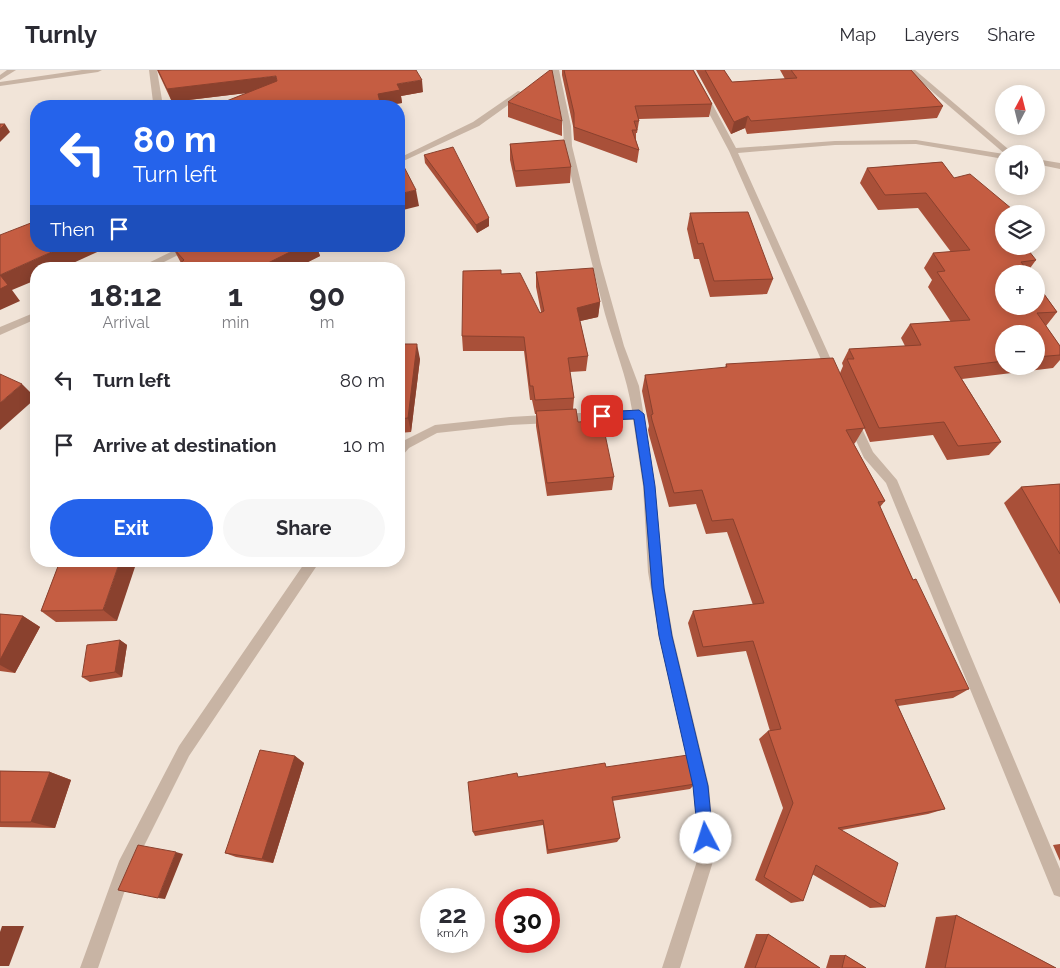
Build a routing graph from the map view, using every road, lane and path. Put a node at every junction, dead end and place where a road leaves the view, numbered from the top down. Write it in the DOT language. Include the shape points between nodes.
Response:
graph roads {
  1 [pos="12,70"];
  2 [pos="98,70"];
  3 [pos="153,70"];
  4 [pos="690,70"];
  5 [pos="911,70"];
  6 [pos="552,72"];
  7 [pos="0,78"];
  8 [pos="0,84"];
  9 [pos="531,86"];
  10 [pos="157,100"];
  11 [pos="999,145"];
  12 [pos="733,151"];
  13 [pos="995,156"];
  14 [pos="405,159"];
  15 [pos="1045,163"];
  16 [pos="1060,166"];
  17 [pos="178,252"];
  18 [pos="156,262"];
  19 [pos="30,318"];
  20 [pos="0,331"];
  21 [pos="838,386"];
  22 [pos="849,412"];
  23 [pos="639,414"];
  24 [pos="405,444"];
  25 [pos="310,567"];
  26 [pos="1060,889"];
  27 [pos="89,968"];
  28 [pos="670,968"];
  1 -- 7 [label="street"];
  2 -- 8 [label="street"];
  3 -- 10 [label="street"];
  4 -- 12 [label="street"];
  5 -- 11 [label="street"];
  6 -- 23 [label="street" via="567,126 568,146 596,264 634,386"];
  9 -- 14 [label="street" via="476,124"];
  12 -- 13 [label="street" via="835,143 907,142"];
  12 -- 21 [label="street"];
  15 -- 16 [label="street"];
  17 -- 18 [label="street"];
  19 -- 20 [label="street"];
  22 -- 26 [label="street" via="868,456 890,480"];
  23 -- 24 [label="street" via="435,428"];
  23 -- 28 [label="street" via="656,572 666,636 700,786 707,855"];
  25 -- 27 [label="street" via="184,751 124,867"];
}
